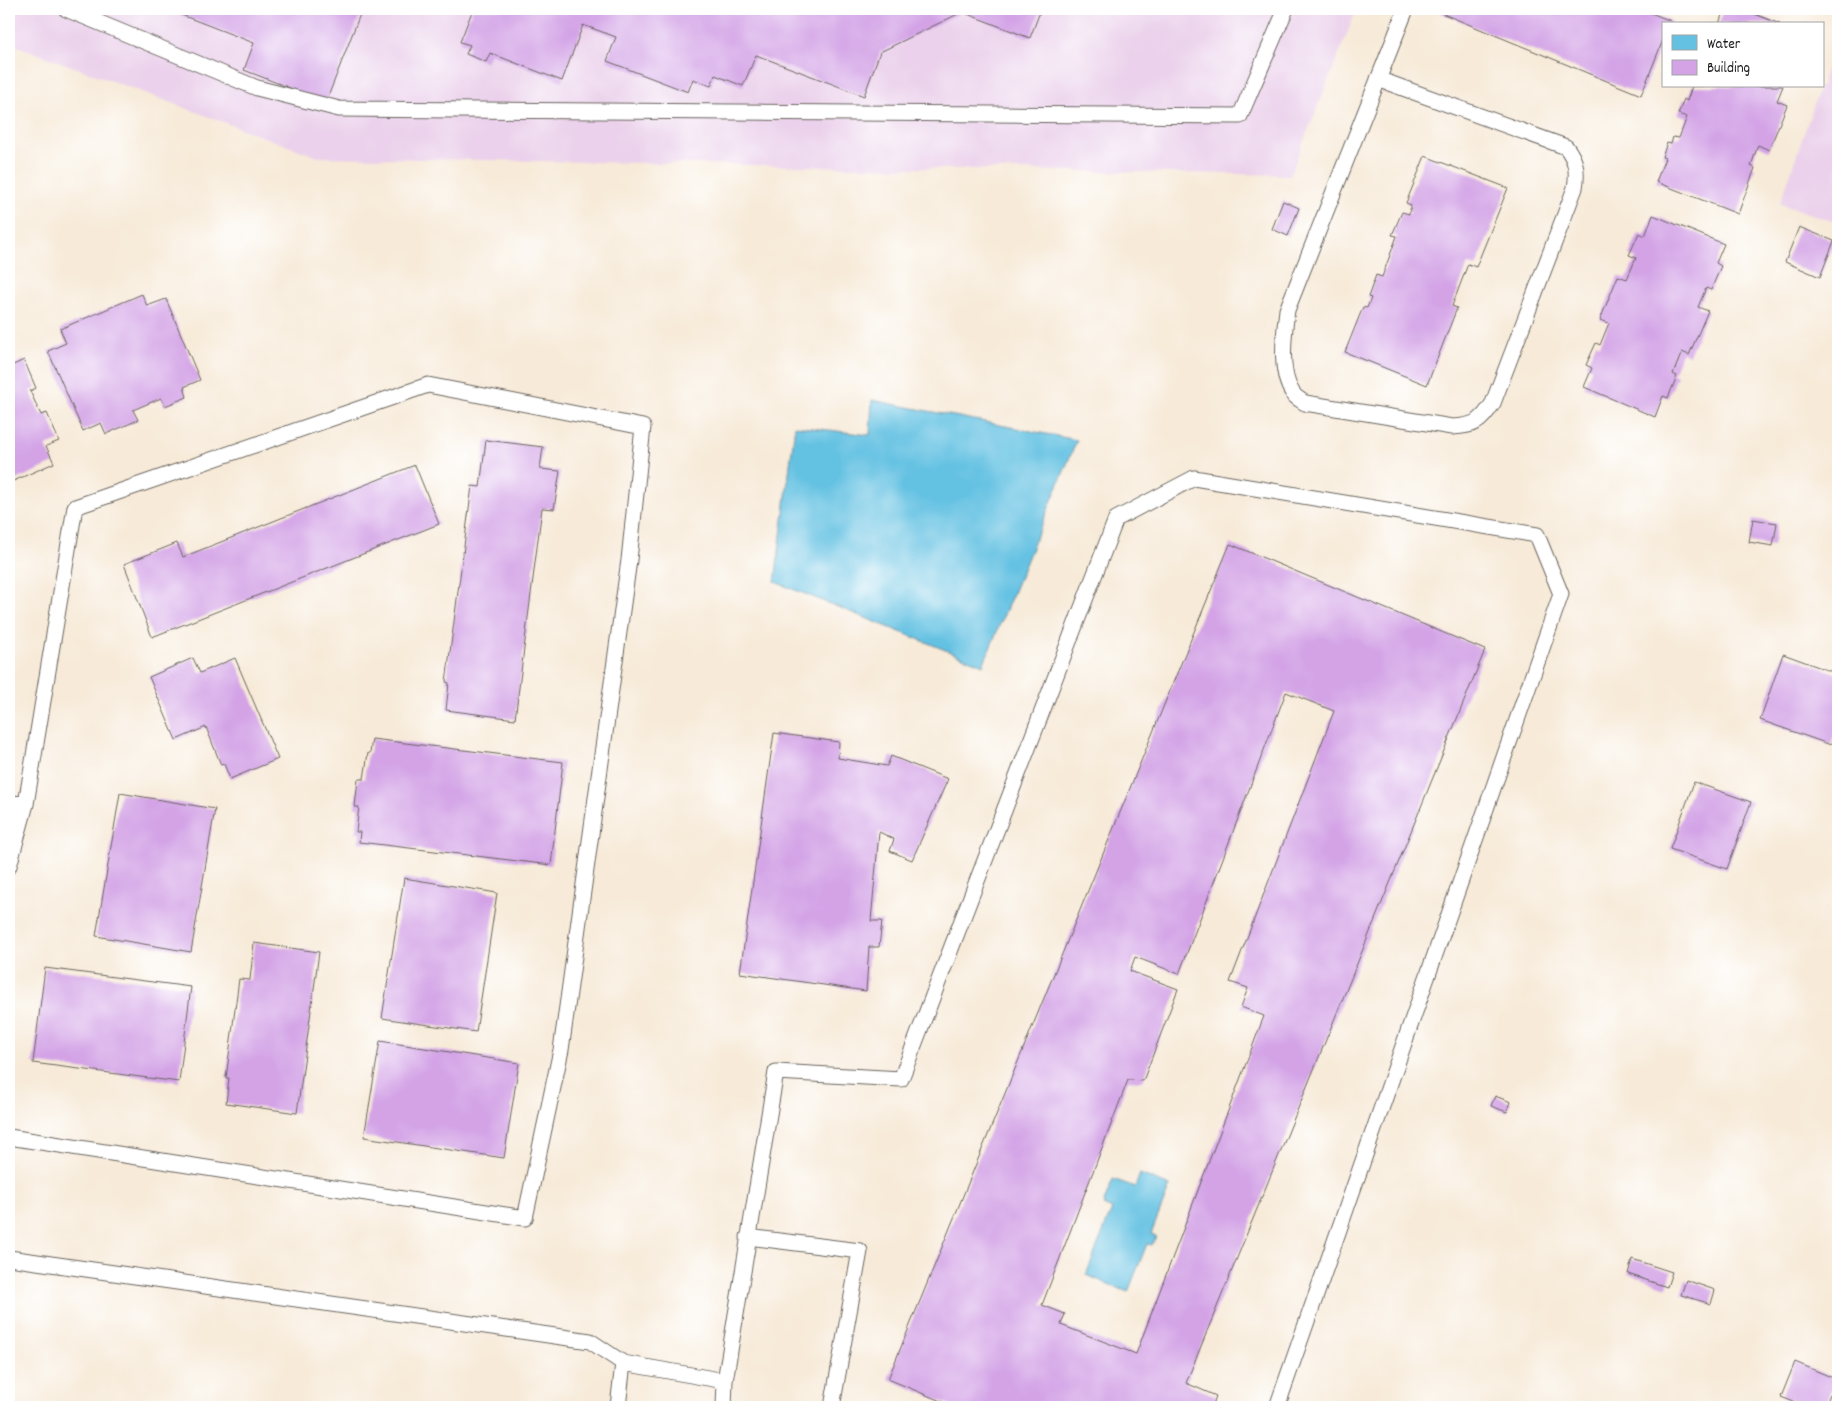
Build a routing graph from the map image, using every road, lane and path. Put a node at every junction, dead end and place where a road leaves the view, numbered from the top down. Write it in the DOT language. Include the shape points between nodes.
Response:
graph roads {
  1 [pos="66,9"];
  2 [pos="1286,9"];
  3 [pos="1406,9"];
  4 [pos="1378,79"];
  5 [pos="9,803"];
  6 [pos="26,804"];
  7 [pos="9,866"];
  8 [pos="9,1137"];
  9 [pos="748,1237"];
  10 [pos="9,1258"];
  11 [pos="623,1363"];
  12 [pos="725,1381"];
  13 [pos="618,1407"];
  14 [pos="724,1407"];
  15 [pos="832,1407"];
  16 [pos="1277,1407"];
  1 -- 2 [label="lane" via="257,88 339,109 1240,116"];
  3 -- 4 [label="lane"];
  4 -- 4 [label="lane" via="1287,310 1284,336 1287,383 1296,397 1305,403 1452,427 1475,424 1485,417 1493,403 1575,188 1578,172 1574,157 1566,147"];
  5 -- 6 [label="lane"];
  6 -- 7 [label="lane"];
  6 -- 8 [label="lane" via="75,507 428,384 643,427 628,570 560,1050 525,1218"];
  9 -- 12 [label="lane"];
  9 -- 15 [label="lane" via="860,1252"];
  9 -- 16 [label="lane" via="776,1072 902,1079 1116,519 1194,478 1537,535 1560,594"];
  10 -- 11 [label="lane" via="590,1341"];
  11 -- 12 [label="lane"];
  11 -- 13 [label="lane"];
  12 -- 14 [label="lane"];
}
